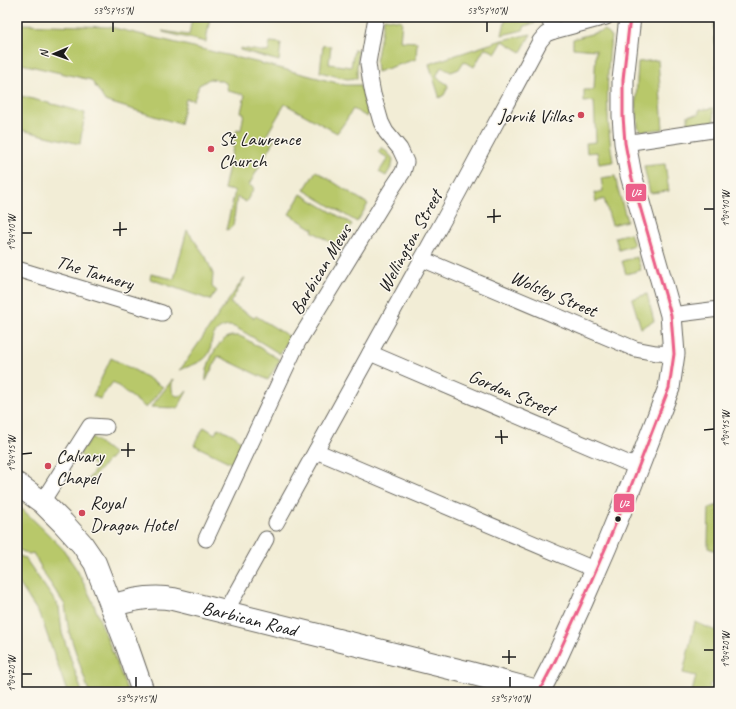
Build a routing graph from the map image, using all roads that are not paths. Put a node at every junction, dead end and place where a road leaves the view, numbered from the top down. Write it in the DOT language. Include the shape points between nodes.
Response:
graph roads {
  1 [pos="376,17"];
  2 [pos="606,17"];
  3 [pos="630,17"];
  4 [pos="551,24"];
  5 [pos="719,129"];
  6 [pos="625,143"];
  7 [pos="422,259"];
  8 [pos="17,269"];
  9 [pos="719,309"];
  10 [pos="162,313"];
  11 [pos="671,315"];
  12 [pos="370,353"];
  13 [pos="674,354"];
  14 [pos="106,427"];
  15 [pos="316,451"];
  16 [pos="637,467"];
  17 [pos="17,484"];
  18 [pos="42,502"];
  19 [pos="276,523"];
  20 [pos="206,539"];
  21 [pos="266,539"];
  22 [pos="596,570"];
  23 [pos="112,606"];
  24 [pos="226,612"];
  25 [pos="143,692"];
  26 [pos="540,692"];
  1 -- 20 [label="street, Barbican Mews" via="368,63 370,78 381,122 406,162 403,172 298,342"];
  2 -- 4 [label="street, Wellington Street"];
  3 -- 6 [label="street" via="623,80"];
  4 -- 7 [label="street, Wellington Street"];
  5 -- 6 [label="street"];
  6 -- 11 [label="street" via="631,175"];
  7 -- 12 [label="street, Wellington Street"];
  7 -- 13 [label="street, Wolsley Street" via="635,349"];
  8 -- 10 [label="street, The Tannery"];
  9 -- 11 [label="street"];
  11 -- 13 [label="street"];
  12 -- 15 [label="street, Wellington Street"];
  12 -- 16 [label="street, Gordon Street"];
  13 -- 16 [label="street" via="669,388"];
  14 -- 18 [label="street" via="90,426"];
  15 -- 19 [label="street, Wellington Street"];
  15 -- 22 [label="street"];
  16 -- 22 [label="street"];
  17 -- 18 [label="main road"];
  18 -- 23 [label="main road" via="88,552"];
  21 -- 24 [label="street"];
  22 -- 26 [label="street"];
  23 -- 24 [label="main road, Barbican Road" via="152,597"];
  23 -- 25 [label="main road"];
  24 -- 26 [label="main road, Barbican Road"];
}
